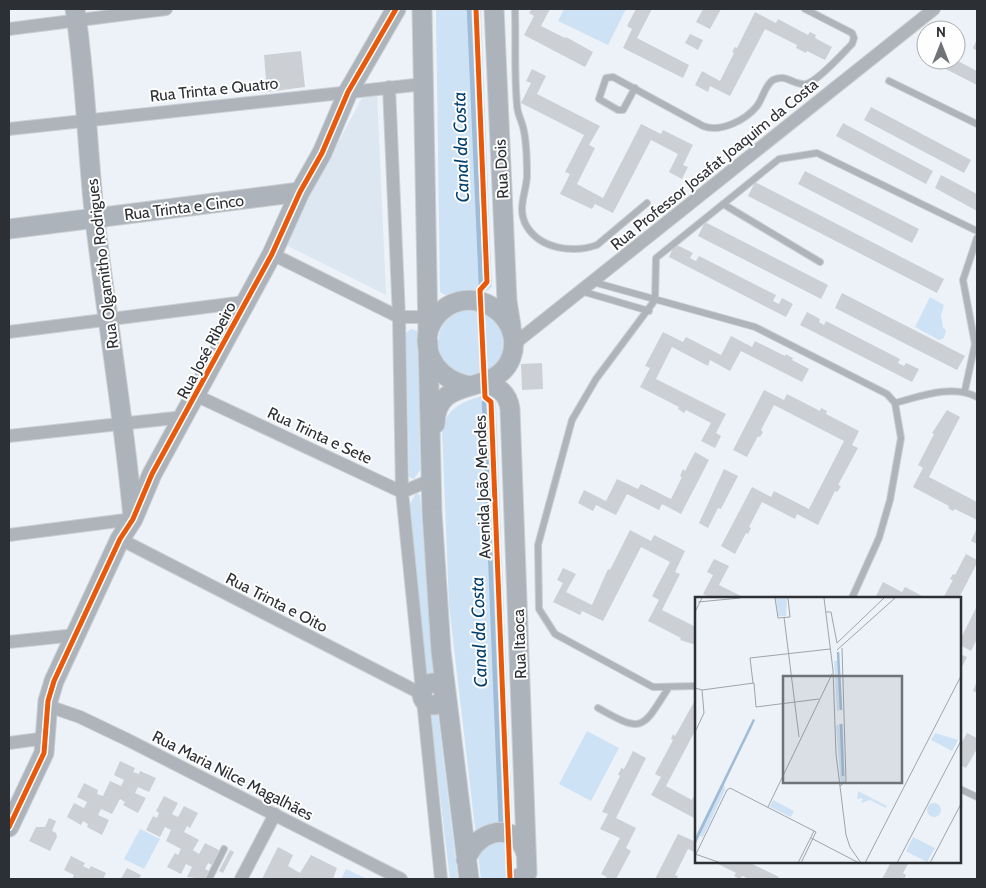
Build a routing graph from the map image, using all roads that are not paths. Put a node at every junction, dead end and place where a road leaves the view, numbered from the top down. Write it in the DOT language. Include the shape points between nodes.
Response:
graph roads {
  1 [pos="166,9"];
  2 [pos="396,9"];
  3 [pos="422,9"];
  4 [pos="494,9"];
  5 [pos="515,9"];
  6 [pos="805,9"];
  7 [pos="934,9"];
  8 [pos="76,14"];
  9 [pos="9,29"];
  10 [pos="890,80"];
  11 [pos="424,84"];
  12 [pos="388,87"];
  13 [pos="635,88"];
  14 [pos="348,92"];
  15 [pos="87,119"];
  16 [pos="977,124"];
  17 [pos="9,129"];
  18 [pos="300,192"];
  19 [pos="647,203"];
  20 [pos="723,204"];
  21 [pos="95,218"];
  22 [pos="9,229"];
  23 [pos="977,231"];
  24 [pos="977,238"];
  25 [pos="272,254"];
  26 [pos="820,262"];
  27 [pos="593,282"];
  28 [pos="580,291"];
  29 [pos="656,300"];
  30 [pos="245,302"];
  31 [pos="648,311"];
  32 [pos="399,317"];
  33 [pos="107,318"];
  34 [pos="428,331"];
  35 [pos="9,332"];
  36 [pos="513,342"];
  37 [pos="477,385"];
  38 [pos="965,390"];
  39 [pos="196,395"];
  40 [pos="977,397"];
  41 [pos="895,403"];
  42 [pos="510,409"];
  43 [pos="184,417"];
  44 [pos="123,423"];
  45 [pos="9,436"];
  46 [pos="430,455"];
  47 [pos="431,480"];
  48 [pos="402,492"];
  49 [pos="133,519"];
  50 [pos="9,535"];
  51 [pos="120,539"];
  52 [pos="852,597"];
  53 [pos="76,635"];
  54 [pos="9,642"];
  55 [pos="695,686"];
  56 [pos="669,687"];
  57 [pos="433,694"];
  58 [pos="48,706"];
  59 [pos="598,708"];
  60 [pos="47,738"];
  61 [pos="9,743"];
  62 [pos="961,789"];
  63 [pos="977,797"];
  64 [pos="275,814"];
  65 [pos="9,827"];
  66 [pos="224,849"];
  67 [pos="526,854"];
  68 [pos="468,874"];
  69 [pos="524,877"];
  70 [pos="209,879"];
  71 [pos="240,879"];
  72 [pos="401,879"];
  73 [pos="441,879"];
  1 -- 8 [label="street"];
  2 -- 14 [label="main road, Rua José Ribeiro"];
  3 -- 11 [label="main road"];
  4 -- 36 [label="main road, Rua Dois" via="507,301"];
  5 -- 19 [label="lane" via="517,105 525,138 527,176 522,212 526,226 535,236 553,246 569,250 588,248 598,244"];
  6 -- 13 [label="lane" via="852,33 852,44 810,82 801,84 785,78 772,81 751,112 722,128 703,126"];
  7 -- 27 [label="street, Rua Professor Josafat Joaquim da Costa"];
  8 -- 9 [label="street"];
  8 -- 15 [label="main road, Rua Olgamitho Rodrigues"];
  10 -- 16 [label="lane"];
  11 -- 12 [label="street, Rua Trinta e Quatro"];
  11 -- 34 [label="main road"];
  12 -- 14 [label="street, Rua Trinta e Quatro"];
  12 -- 32 [label="street"];
  13 -- 13 [label="lane" via="609,77 599,99 623,110"];
  14 -- 15 [label="street, Rua Trinta e Quatro"];
  14 -- 18 [label="main road, Rua José Ribeiro" via="322,154"];
  15 -- 17 [label="street, Rua Trinta e Quatro"];
  15 -- 21 [label="main road, Rua Olgamitho Rodrigues"];
  18 -- 21 [label="main road, Rua Trinta e Cinco"];
  18 -- 25 [label="main road, Rua José Ribeiro"];
  20 -- 23 [label="lane" via="779,159 817,153"];
  20 -- 26 [label="lane"];
  20 -- 29 [label="lane" via="656,258"];
  21 -- 22 [label="main road, Rua Trinta e Cinco"];
  21 -- 33 [label="main road, Rua Olgamitho Rodrigues"];
  24 -- 38 [label="lane" via="963,280 975,344"];
  25 -- 30 [label="main road, Rua José Ribeiro"];
  25 -- 32 [label="street"];
  27 -- 28 [label="street, Rua Professor Josafat Joaquim da Costa"];
  27 -- 29 [label="lane"];
  28 -- 31 [label="lane"];
  28 -- 36 [label="street, Rua Professor Josafat Joaquim da Costa"];
  29 -- 31 [label="lane"];
  29 -- 41 [label="lane" via="755,327 887,394"];
  30 -- 33 [label="street"];
  30 -- 39 [label="main road, Rua José Ribeiro"];
  31 -- 56 [label="lane" via="596,379 572,420 538,545 539,608 555,634 653,687"];
  32 -- 34 [label="street"];
  32 -- 48 [label="street"];
  33 -- 35 [label="street"];
  33 -- 44 [label="main road, Rua Olgamitho Rodrigues"];
  34 -- 36 [label="main road" via="442,311 454,304 467,300 481,301 505,317"];
  34 -- 37 [label="main road" via="430,356 442,375 455,383"];
  34 -- 46 [label="main road"];
  36 -- 37 [label="main road" via="503,371"];
  36 -- 42 [label="main road, Rua Dois" via="514,387"];
  37 -- 42 [label="main road" via="495,386 504,393"];
  37 -- 46 [label="main road" via="455,390 439,406"];
  38 -- 40 [label="lane"];
  38 -- 41 [label="lane" via="937,392"];
  39 -- 43 [label="main road, Rua José Ribeiro"];
  39 -- 48 [label="street, Rua Trinta e Sete"];
  41 -- 52 [label="lane" via="900,438 890,500 879,538"];
  42 -- 67 [label="main road, Rua Itaoca"];
  43 -- 44 [label="street"];
  43 -- 49 [label="main road, Rua José Ribeiro" via="152,474"];
  44 -- 45 [label="street"];
  44 -- 49 [label="main road, Rua Olgamitho Rodrigues"];
  46 -- 47 [label="main road"];
  47 -- 48 [label="street"];
  47 -- 57 [label="main road"];
  48 -- 57 [label="street"];
  49 -- 50 [label="street"];
  49 -- 51 [label="main road, Rua José Ribeiro"];
  51 -- 53 [label="main road, Rua José Ribeiro"];
  51 -- 57 [label="street, Rua Trinta e Oito"];
  53 -- 54 [label="street"];
  53 -- 58 [label="main road, Rua José Ribeiro" via="54,680"];
  55 -- 56 [label="lane"];
  56 -- 59 [label="lane" via="647,720 638,725 627,724"];
  57 -- 68 [label="main road"];
  57 -- 73 [label="street"];
  58 -- 60 [label="main road, Rua José Ribeiro"];
  58 -- 64 [label="street, Rua Maria Nilce Magalhães" via="80,717"];
  60 -- 61 [label="street"];
  60 -- 65 [label="main road, Rua José Ribeiro" via="42,760"];
  62 -- 63 [label="lane"];
  64 -- 71 [label="street"];
  64 -- 72 [label="street, Rua Maria Nilce Magalhães"];
  66 -- 70 [label="lane"];
  67 -- 68 [label="main road" via="514,837 496,832 484,836 476,841"];
  67 -- 69 [label="main road, Rua Itaoca"];
}
